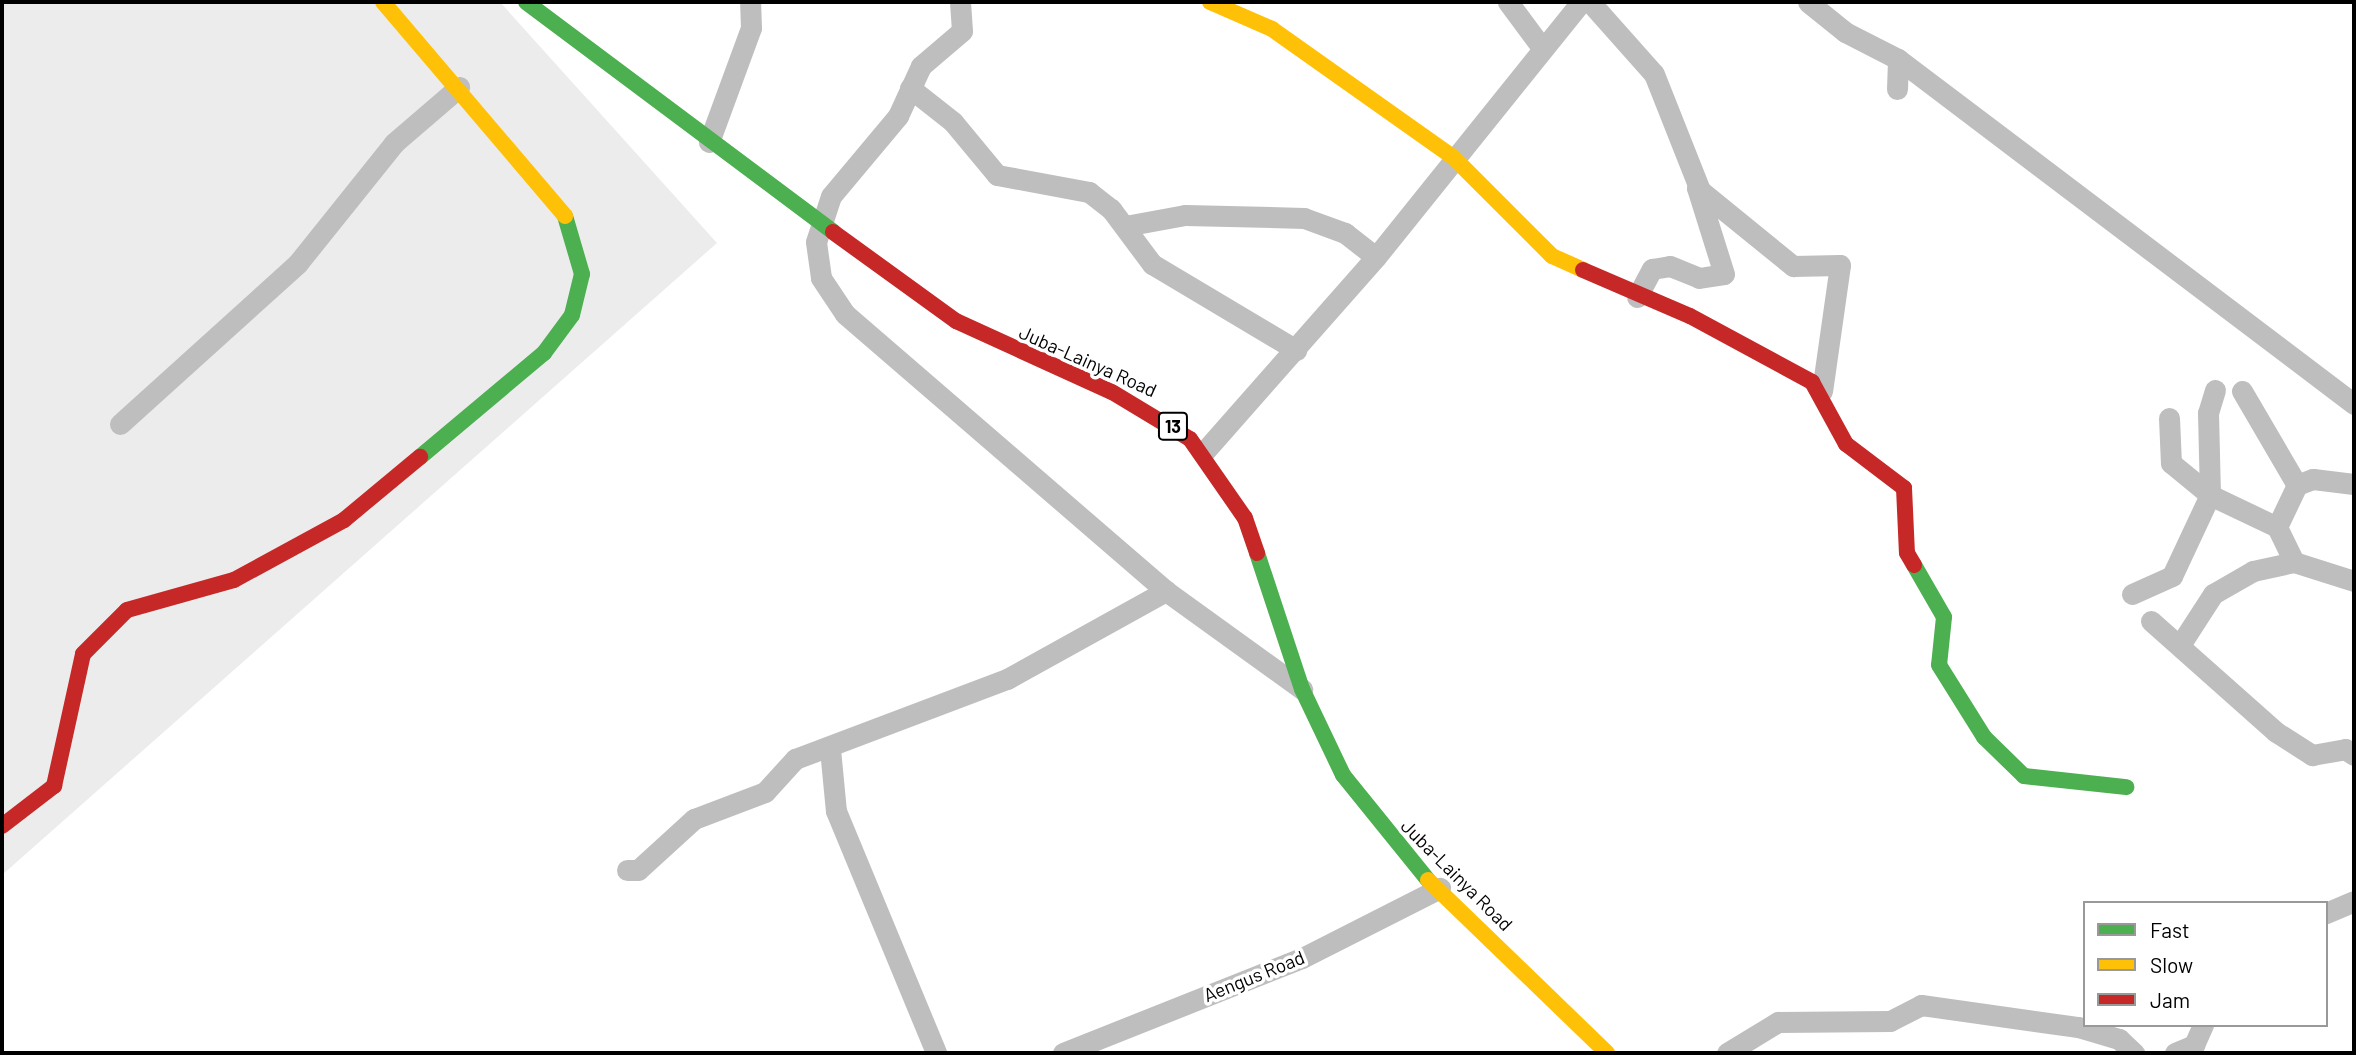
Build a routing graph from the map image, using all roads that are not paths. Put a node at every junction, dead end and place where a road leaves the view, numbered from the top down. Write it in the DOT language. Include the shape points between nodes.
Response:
graph roads {
  1 [pos="383,2"];
  2 [pos="526,2"];
  3 [pos="750,2"];
  4 [pos="960,2"];
  5 [pos="1210,2"];
  6 [pos="1508,2"];
  7 [pos="1581,2"];
  8 [pos="1590,2"];
  9 [pos="1808,2"];
  10 [pos="1542,48"];
  11 [pos="1898,59"];
  12 [pos="459,87"];
  13 [pos="910,88"];
  14 [pos="1898,89"];
  15 [pos="709,142"];
  16 [pos="1453,157"];
  17 [pos="1697,188"];
  18 [pos="1733,220"];
  19 [pos="820,223"];
  20 [pos="1125,226"];
  21 [pos="1376,257"];
  22 [pos="1637,297"];
  23 [pos="1296,350"];
  24 [pos="2215,390"];
  25 [pos="1822,391"];
  26 [pos="2242,391"];
  27 [pos="2354,404"];
  28 [pos="2169,418"];
  29 [pos="120,424"];
  30 [pos="1204,452"];
  31 [pos="2354,484"];
  32 [pos="2297,485"];
  33 [pos="2210,495"];
  34 [pos="2277,527"];
  35 [pos="2294,562"];
  36 [pos="2354,581"];
  37 [pos="1166,591"];
  38 [pos="2132,594"];
  39 [pos="2151,621"];
  40 [pos="2182,642"];
  41 [pos="1302,689"];
  42 [pos="830,749"];
  43 [pos="2354,755"];
  44 [pos="2126,788"];
  45 [pos="2,826"];
  46 [pos="627,870"];
  47 [pos="1440,888"];
  48 [pos="2354,901"];
  49 [pos="2328,912"];
  50 [pos="2202,1027"];
  51 [pos="936,1053"];
  52 [pos="1063,1053"];
  53 [pos="1607,1053"];
  54 [pos="1727,1053"];
  55 [pos="2134,1053"];
  56 [pos="2175,1053"];
  1 -- 12 [label="street"];
  2 -- 15 [label="street, Juba-Lainya Road / 13"];
  3 -- 15 [label="street" via="751,28"];
  4 -- 13 [label="street" via="962,32 927,59"];
  5 -- 16 [label="street" via="1272,29"];
  6 -- 10 [label="street"];
  7 -- 10 [label="street"];
  8 -- 17 [label="street" via="1654,74"];
  9 -- 11 [label="street" via="1845,32"];
  10 -- 16 [label="street"];
  11 -- 14 [label="street"];
  11 -- 27 [label="street"];
  12 -- 29 [label="street" via="394,143 298,263"];
  12 -- 45 [label="street" via="566,217 582,274 572,315 544,353 344,520 234,580 127,610 83,654 54,786"];
  13 -- 19 [label="street" via="898,116 838,185"];
  13 -- 20 [label="street" via="953,122 997,175 1089,192"];
  15 -- 19 [label="street, Juba-Lainya Road / 13"];
  16 -- 21 [label="street"];
  16 -- 22 [label="street" via="1552,256"];
  17 -- 18 [label="street"];
  17 -- 22 [label="street" via="1724,274 1699,278 1670,266 1652,270"];
  17 -- 25 [label="street" via="1793,266 1840,265"];
  19 -- 30 [label="street, Juba-Lainya Road / 13" via="956,321 1160,417"];
  19 -- 37 [label="street" via="816,261 845,314"];
  20 -- 21 [label="street" via="1185,215 1304,218 1345,233"];
  20 -- 23 [label="street" via="1152,264"];
  21 -- 23 [label="street"];
  22 -- 25 [label="street" via="1690,316 1801,373"];
  23 -- 30 [label="street"];
  24 -- 33 [label="street" via="2208,413"];
  25 -- 44 [label="street" via="1846,444 1904,488 1907,553 1944,617 1939,665 1984,737 2024,776"];
  26 -- 32 [label="street"];
  28 -- 33 [label="street" via="2171,463"];
  30 -- 41 [label="street, Juba-Lainya Road / 13" via="1245,518"];
  31 -- 32 [label="street" via="2313,479"];
  32 -- 34 [label="street"];
  33 -- 34 [label="street"];
  33 -- 38 [label="street" via="2172,576"];
  34 -- 35 [label="street"];
  35 -- 36 [label="street"];
  35 -- 40 [label="street" via="2253,571 2213,594"];
  37 -- 41 [label="street"];
  37 -- 42 [label="street" via="1007,679"];
  39 -- 40 [label="street"];
  40 -- 43 [label="street" via="2231,697 2276,732 2312,755 2345,749"];
  41 -- 47 [label="street, Juba-Lainya Road / 13" via="1343,775 1402,855"];
  42 -- 46 [label="street" via="795,760 765,792 694,820 638,870"];
  42 -- 51 [label="street" via="836,811"];
  47 -- 52 [label="street, Aengus Road" via="1302,958"];
  47 -- 53 [label="street, Juba-Lainya Road / 13"];
  48 -- 49 [label="street"];
  50 -- 56 [label="street" via="2194,1045"];
  54 -- 55 [label="street" via="1778,1022 1890,1021 1922,1005 2078,1027 2119,1040"];
}
